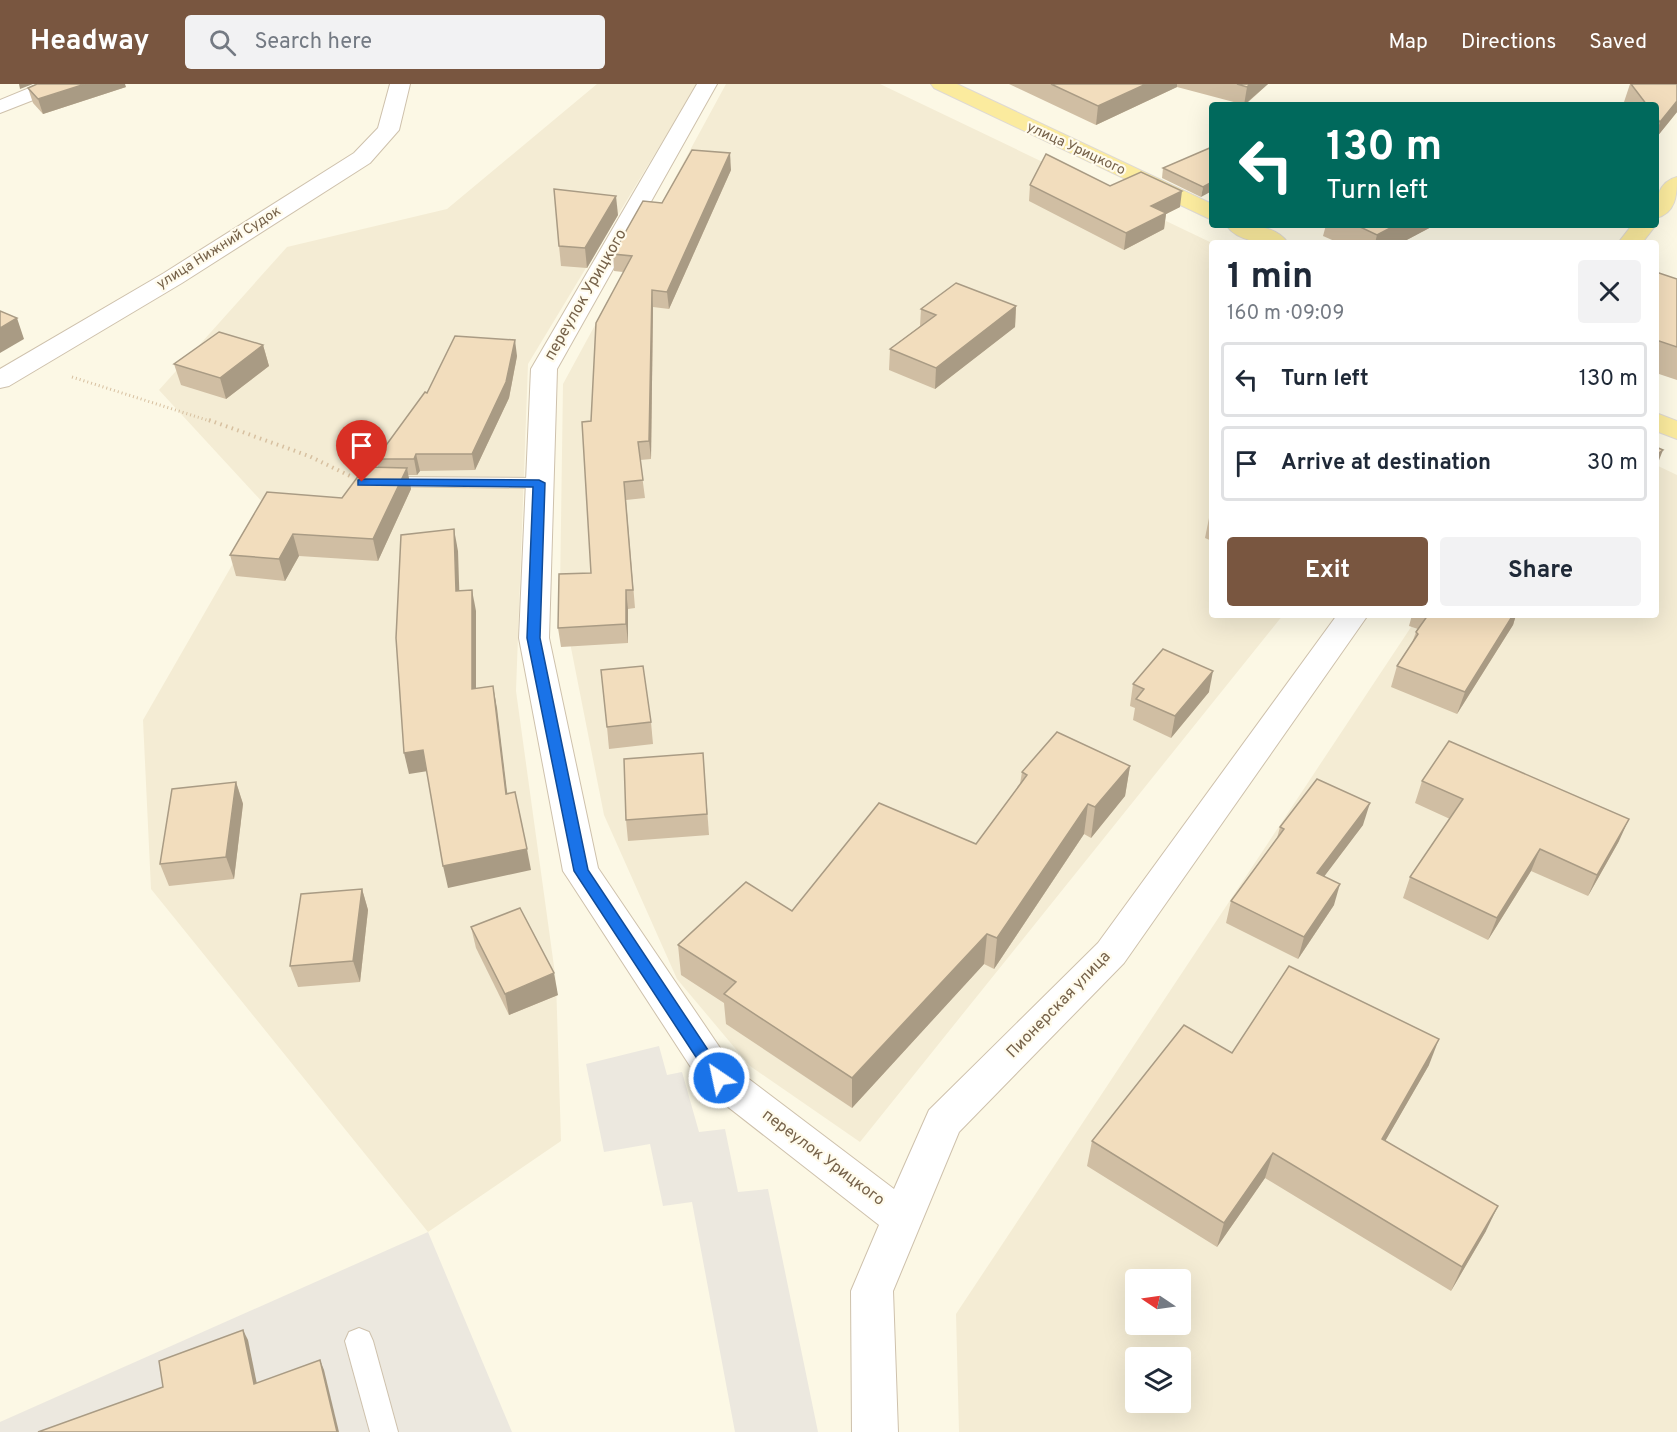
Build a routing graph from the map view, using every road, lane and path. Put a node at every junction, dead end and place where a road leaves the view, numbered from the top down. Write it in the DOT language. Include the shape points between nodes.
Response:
graph roads {
  1 [pos="57,84"];
  2 [pos="400,84"];
  3 [pos="707,84"];
  4 [pos="941,84"];
  5 [pos="0,107"];
  6 [pos="1677,184"];
  7 [pos="1659,206"];
  8 [pos="1209,212"];
  9 [pos="1244,228"];
  10 [pos="1642,228"];
  11 [pos="1270,240"];
  12 [pos="1632,240"];
  13 [pos="0,380"];
  14 [pos="85,381"];
  15 [pos="1659,422"];
  16 [pos="1677,431"];
  17 [pos="362,482"];
  18 [pos="539,483"];
  19 [pos="1351,618"];
  20 [pos="902,1219"];
  21 [pos="359,1341"];
  22 [pos="384,1432"];
  23 [pos="875,1432"];
  1 -- 5 [label="street"];
  2 -- 13 [label="street, улица Нижний Судок" via="388,130 362,158"];
  3 -- 18 [label="street, переулок Урицкого" via="544,369"];
  4 -- 8 [label="main road, улица Урицкого"];
  6 -- 7 [label="main road"];
  9 -- 11 [label="main road"];
  10 -- 12 [label="main road"];
  14 -- 17 [label="path" via="309,456"];
  15 -- 16 [label="main road"];
  17 -- 18 [label="lane"];
  18 -- 20 [label="street, переулок Урицкого" via="534,638 581,871 719,1078"];
  19 -- 20 [label="street, Пионерская улица" via="1111,953 943,1122"];
  20 -- 23 [label="street, Пионерская улица" via="872,1291"];
  21 -- 22 [label="lane"];
}
